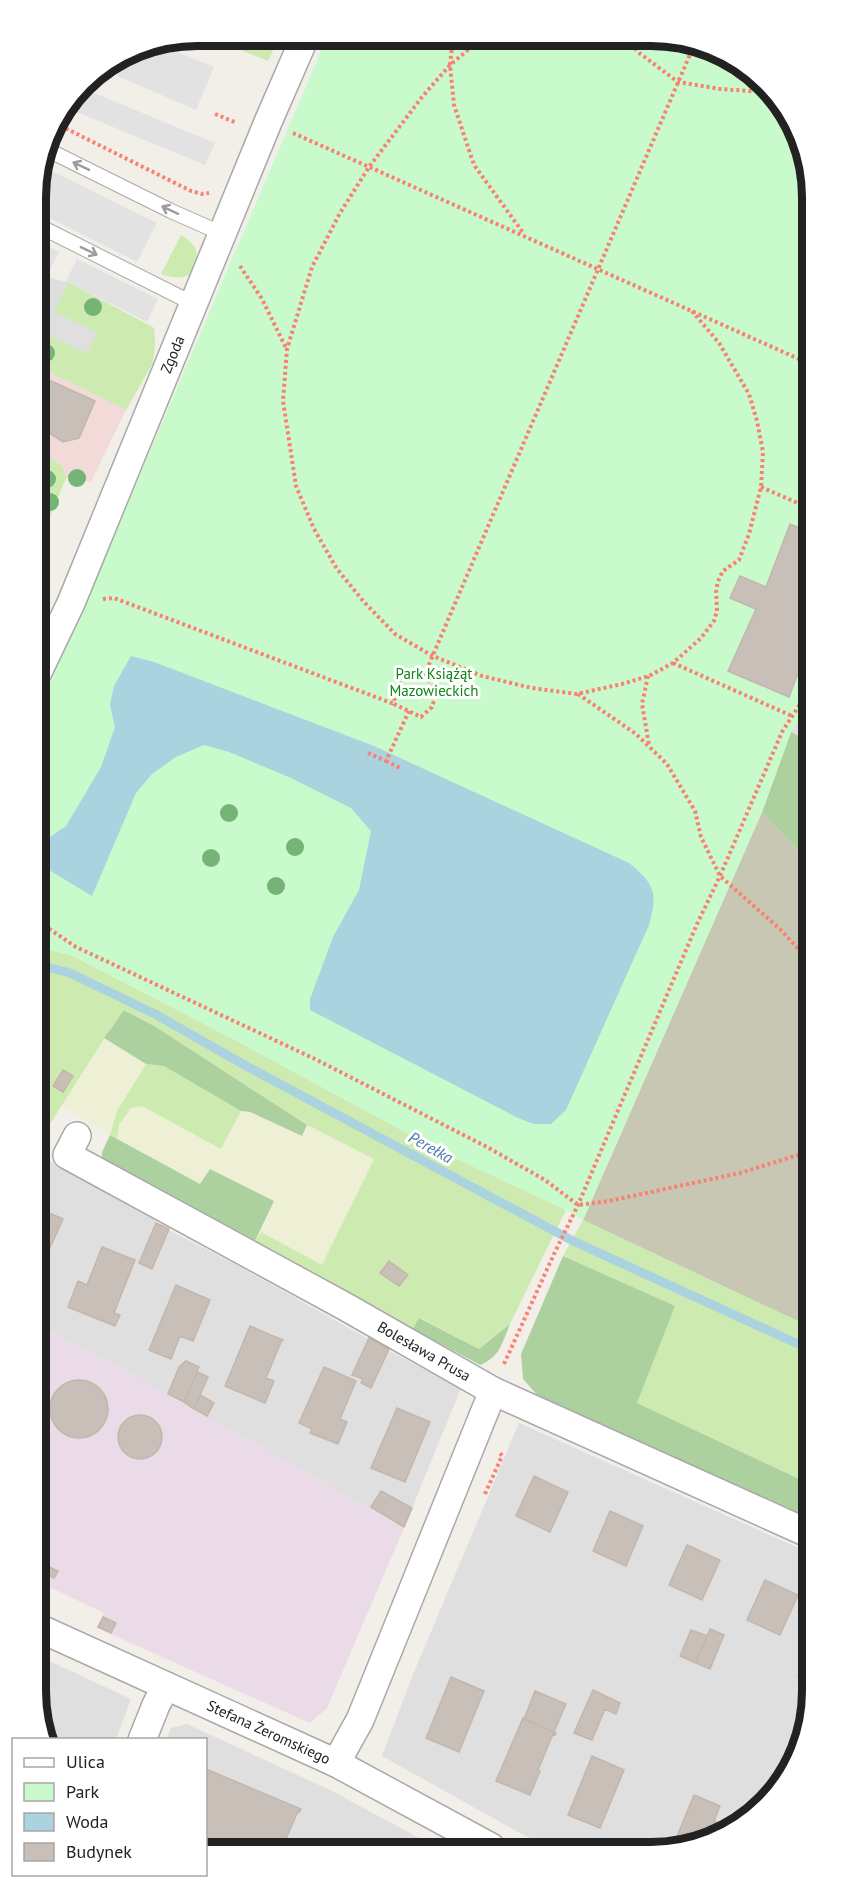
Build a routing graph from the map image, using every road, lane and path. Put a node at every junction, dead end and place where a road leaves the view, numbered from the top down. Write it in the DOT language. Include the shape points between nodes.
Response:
graph roads {
  1 [pos="452,46"];
  2 [pos="472,46"];
  3 [pos="633,46"];
  4 [pos="301,47"];
  5 [pos="691,52"];
  6 [pos="450,65"];
  7 [pos="678,82"];
  8 [pos="757,90"];
  9 [pos="214,114"];
  10 [pos="268,122"];
  11 [pos="238,123"];
  12 [pos="64,127"];
  13 [pos="234,133"];
  14 [pos="54,153"];
  15 [pos="369,167"];
  16 [pos="213,183"];
  17 [pos="47,230"];
  18 [pos="223,234"];
  19 [pos="524,235"];
  20 [pos="597,269"];
  21 [pos="194,304"];
  22 [pos="692,311"];
  23 [pos="286,349"];
  24 [pos="802,360"];
  25 [pos="761,487"];
  26 [pos="802,505"];
  27 [pos="68,609"];
  28 [pos="47,654"];
  29 [pos="433,656"];
  30 [pos="673,663"];
  31 [pos="424,676"];
  32 [pos="649,676"];
  33 [pos="577,694"];
  34 [pos="802,701"];
  35 [pos="394,704"];
  36 [pos="409,711"];
  37 [pos="792,716"];
  38 [pos="649,745"];
  39 [pos="368,753"];
  40 [pos="386,761"];
  41 [pos="400,768"];
  42 [pos="720,876"];
  43 [pos="47,927"];
  44 [pos="802,953"];
  45 [pos="77,1136"];
  46 [pos="802,1154"];
  47 [pos="578,1205"];
  48 [pos="492,1391"];
  49 [pos="802,1530"];
  50 [pos="46,1631"];
  51 [pos="166,1686"];
  52 [pos="143,1738"];
  53 [pos="336,1763"];
  54 [pos="482,1842"];
  1 -- 6 [label="path"];
  2 -- 6 [label="path"];
  3 -- 7 [label="path"];
  4 -- 10 [label="street, Zgoda"];
  5 -- 7 [label="path"];
  6 -- 15 [label="path"];
  6 -- 19 [label="path" via="454,105 474,165"];
  7 -- 8 [label="path"];
  7 -- 20 [label="path"];
  9 -- 11 [label="path"];
  10 -- 11 [label="path" via="246,113"];
  10 -- 15 [label="path"];
  10 -- 18 [label="street, Zgoda"];
  11 -- 13 [label="path"];
  12 -- 16 [label="path" via="197,193 209,193"];
  18 -- 14 [label="lane, one-way"];
  15 -- 19 [label="path"];
  15 -- 23 [label="path" via="312,267"];
  17 -- 21 [label="lane, one-way"];
  18 -- 21 [label="street, Zgoda"];
  18 -- 23 [label="path"];
  19 -- 20 [label="path"];
  20 -- 22 [label="path"];
  20 -- 29 [label="path"];
  21 -- 27 [label="street, Zgoda"];
  22 -- 24 [label="path"];
  22 -- 25 [label="path" via="719,343 749,393 763,452"];
  23 -- 29 [label="path" via="283,401 296,486 314,530 337,569 364,602 395,634"];
  25 -- 26 [label="path"];
  25 -- 30 [label="path" via="739,560 719,579 714,621"];
  27 -- 28 [label="street, Zgoda"];
  27 -- 35 [label="path" via="114,598"];
  29 -- 31 [label="path"];
  29 -- 33 [label="path" via="482,676"];
  30 -- 32 [label="path"];
  30 -- 37 [label="path"];
  31 -- 35 [label="path" via="411,675 400,682"];
  31 -- 36 [label="path" via="434,687 435,701 421,717"];
  32 -- 33 [label="path"];
  32 -- 38 [label="path" via="642,704"];
  33 -- 38 [label="path"];
  34 -- 37 [label="path"];
  35 -- 36 [label="path"];
  36 -- 40 [label="path"];
  37 -- 42 [label="path"];
  38 -- 42 [label="path" via="667,764 695,811 701,837"];
  39 -- 40 [label="path"];
  40 -- 41 [label="path"];
  42 -- 44 [label="path"];
  42 -- 47 [label="path"];
  43 -- 47 [label="path" via="76,947 315,1059 487,1147 545,1180"];
  45 -- 48 [label="street, Bolesława Prusa" via="67,1155"];
  46 -- 47 [label="path" via="740,1173"];
  47 -- 48 [label="path"];
  48 -- 49 [label="street, Bolesława Prusa"];
  48 -- 53 [label="street" via="360,1720"];
  50 -- 51 [label="street, Stefana Żeromskiego"];
  51 -- 52 [label="street"];
  51 -- 53 [label="street, Stefana Żeromskiego"];
  53 -- 54 [label="street, Stefana Żeromskiego"];
}
